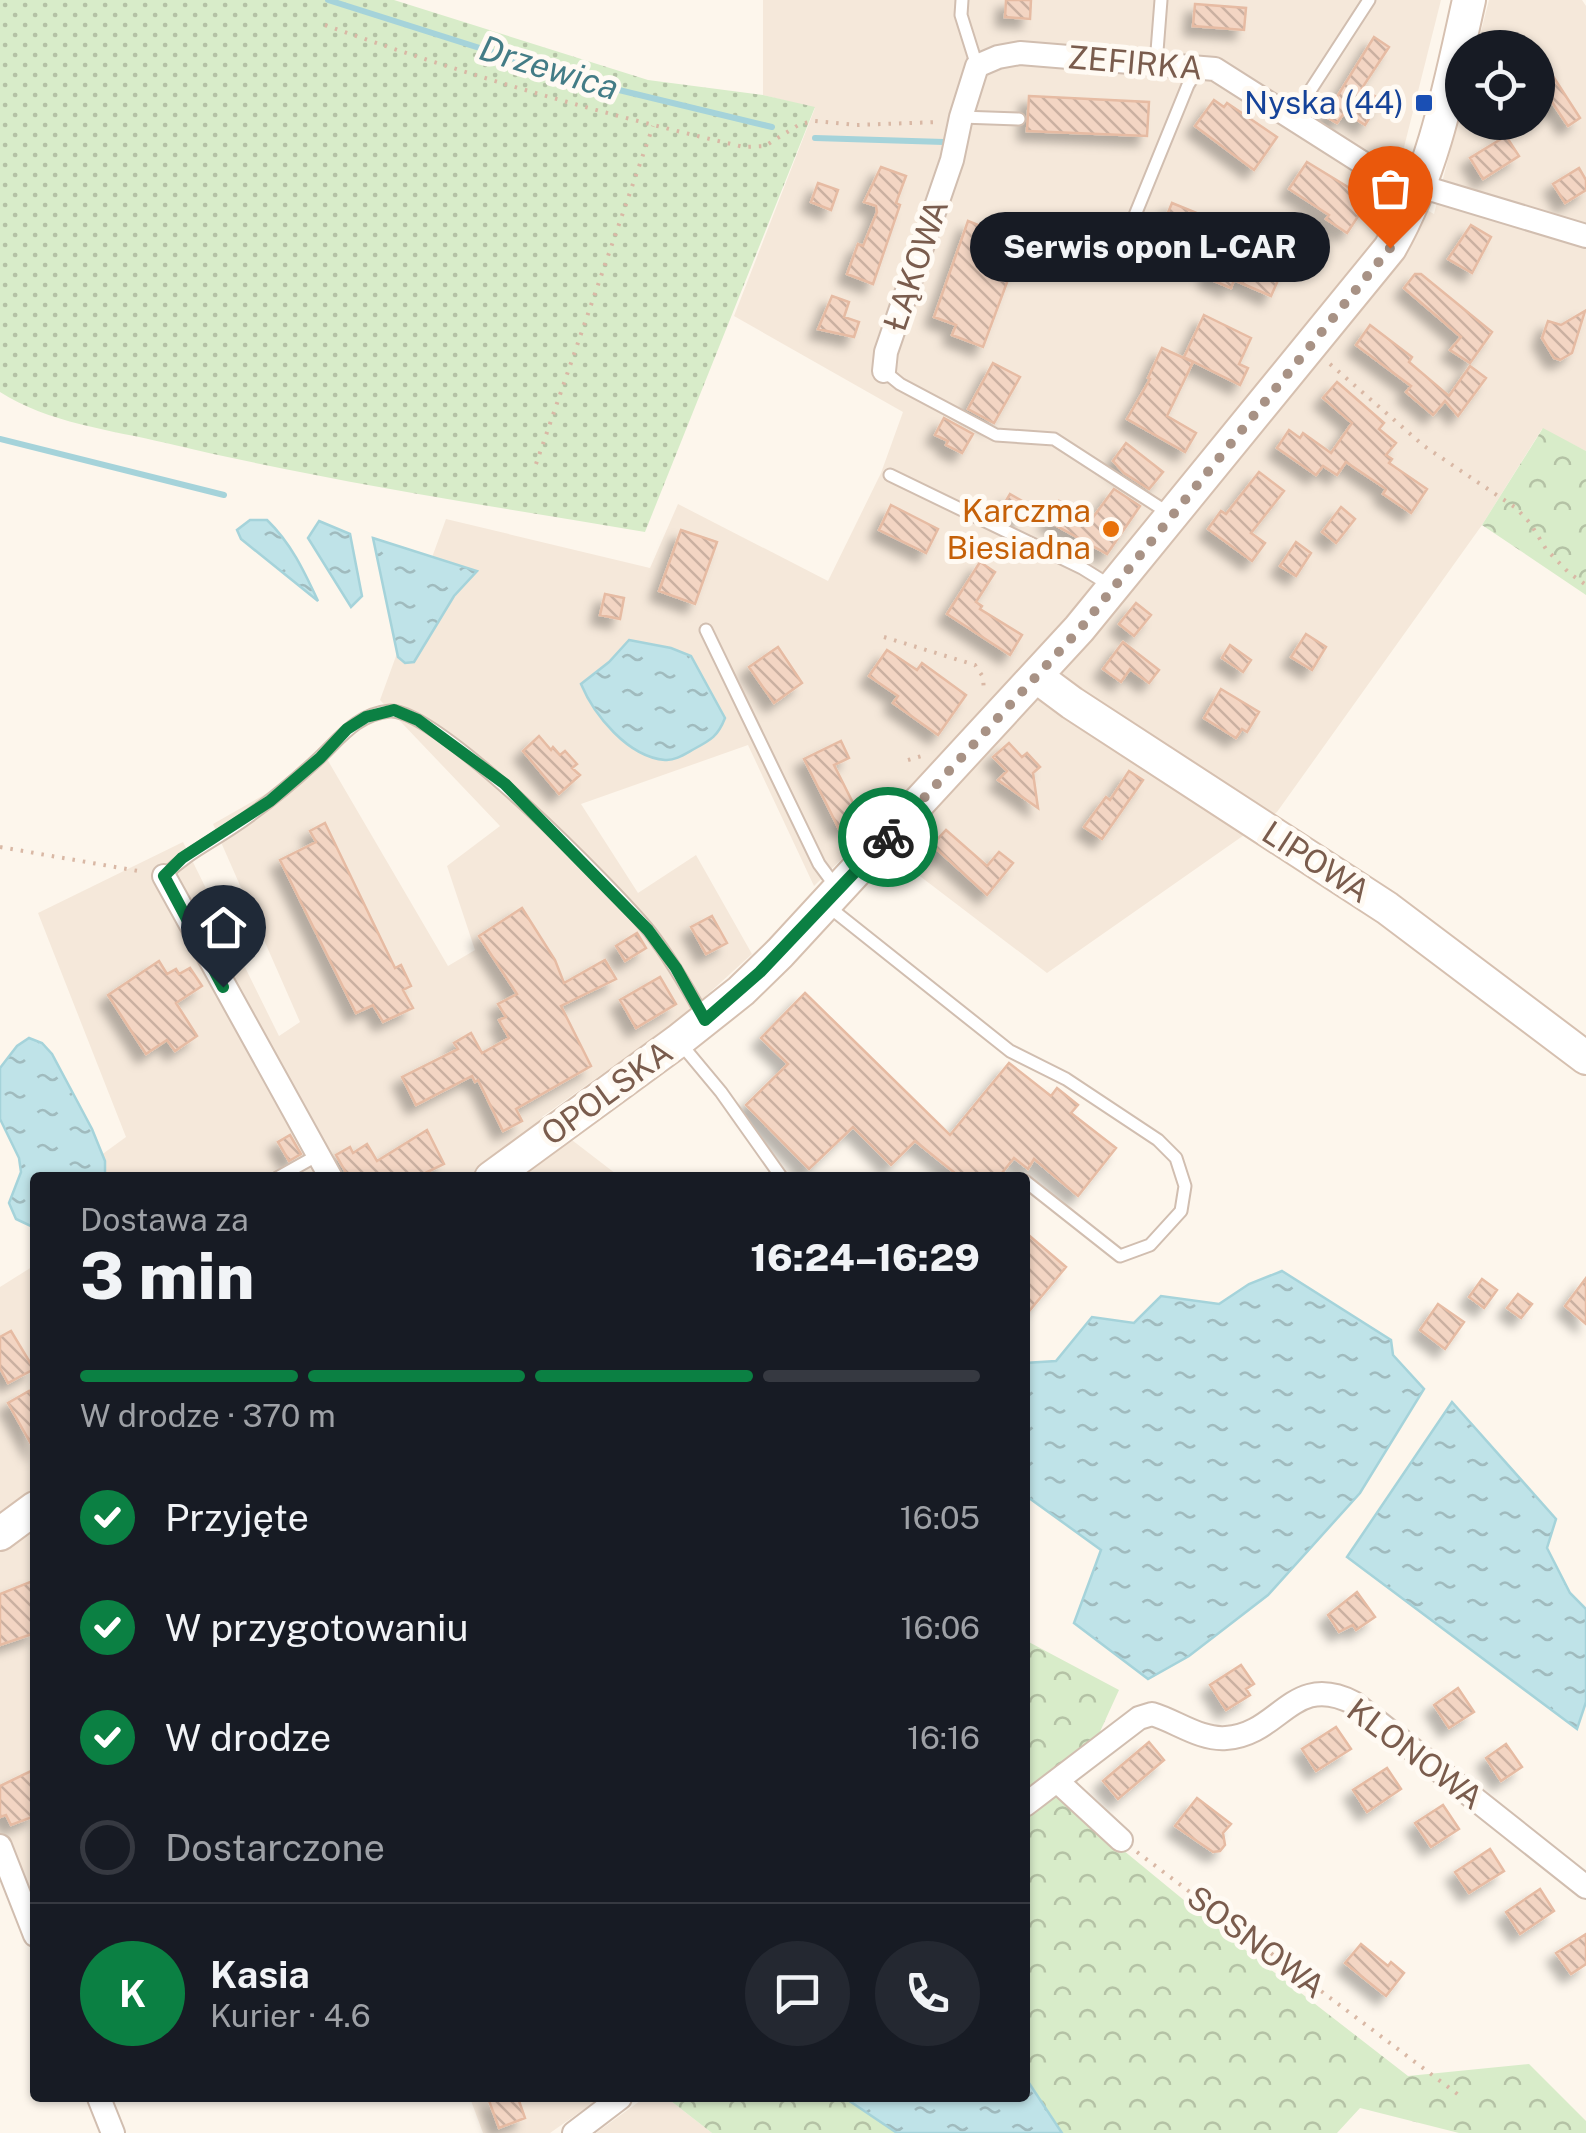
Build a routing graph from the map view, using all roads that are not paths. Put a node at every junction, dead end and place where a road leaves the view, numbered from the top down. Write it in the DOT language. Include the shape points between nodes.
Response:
graph roads {
  1 [pos="962,0"];
  2 [pos="1161,0"];
  3 [pos="1369,0"];
  4 [pos="1469,0"];
  5 [pos="1156,64"];
  6 [pos="977,66"];
  7 [pos="1200,66"];
  8 [pos="961,117"];
  9 [pos="1293,117"];
  10 [pos="1020,119"];
  11 [pos="1420,188"];
  12 [pos="1133,220"];
  13 [pos="1586,236"];
  14 [pos="884,371"];
  15 [pos="890,474"];
  16 [pos="1174,517"];
  17 [pos="1114,588"];
  18 [pos="706,630"];
  19 [pos="1037,677"];
  20 [pos="164,876"];
  21 [pos="832,897"];
  22 [pos="705,1020"];
  23 [pos="678,1041"];
  24 [pos="1586,1058"];
  25 [pos="318,1156"];
  26 [pos="289,1172"];
  27 [pos="327,1172"];
  28 [pos="499,1172"];
  29 [pos="778,1172"];
  30 [pos="1030,1185"];
  31 [pos="30,1512"];
  32 [pos="0,1534"];
  33 [pos="1058,1781"];
  34 [pos="1030,1801"];
  35 [pos="1121,1840"];
  36 [pos="0,1846"];
  37 [pos="1586,1887"];
  38 [pos="30,1922"];
  39 [pos="101,2102"];
  40 [pos="615,2102"];
  41 [pos="113,2133"];
  42 [pos="574,2133"];
  1 -- 6 [label="lane" via="960,15"];
  2 -- 5 [label="lane"];
  3 -- 9 [label="lane"];
  4 -- 11 [label="street, OPOLSKA"];
  5 -- 6 [label="street, ZEFIRKA" via="1020,53"];
  5 -- 7 [label="street, ZEFIRKA"];
  6 -- 8 [label="street"];
  7 -- 9 [label="street, ZEFIRKA"];
  7 -- 12 [label="lane"];
  8 -- 10 [label="lane"];
  8 -- 14 [label="street, ŁĄKOWA"];
  9 -- 11 [label="street, ZEFIRKA" via="1380,174"];
  11 -- 13 [label="street, ZEFIRKA"];
  11 -- 16 [label="street, OPOLSKA" via="1390,248"];
  14 -- 16 [label="lane" via="996,434 1054,439"];
  15 -- 17 [label="lane"];
  16 -- 17 [label="street, OPOLSKA"];
  17 -- 19 [label="street, OPOLSKA"];
  18 -- 21 [label="lane"];
  19 -- 21 [label="street, OPOLSKA"];
  19 -- 24 [label="street, LIPOWA" via="1386,908"];
  20 -- 22 [label="lane" via="270,801 347,729 394,710 505,784 648,930"];
  20 -- 25 [label="street"];
  21 -- 22 [label="street, OPOLSKA"];
  21 -- 30 [label="lane" via="1010,1051 1158,1140 1176,1158 1184,1186 1181,1210 1150,1246 1120,1256"];
  22 -- 23 [label="street, OPOLSKA"];
  23 -- 28 [label="street, OPOLSKA"];
  23 -- 29 [label="lane"];
  25 -- 26 [label="lane"];
  25 -- 27 [label="street"];
  31 -- 32 [label="street"];
  33 -- 34 [label="street, KLONOWA"];
  33 -- 35 [label="street"];
  33 -- 37 [label="street, KLONOWA" via="1139,1718 1152,1714 1227,1738 1247,1734 1298,1699 1336,1694"];
  36 -- 38 [label="street"];
  39 -- 41 [label="street"];
  40 -- 42 [label="street"];
}
